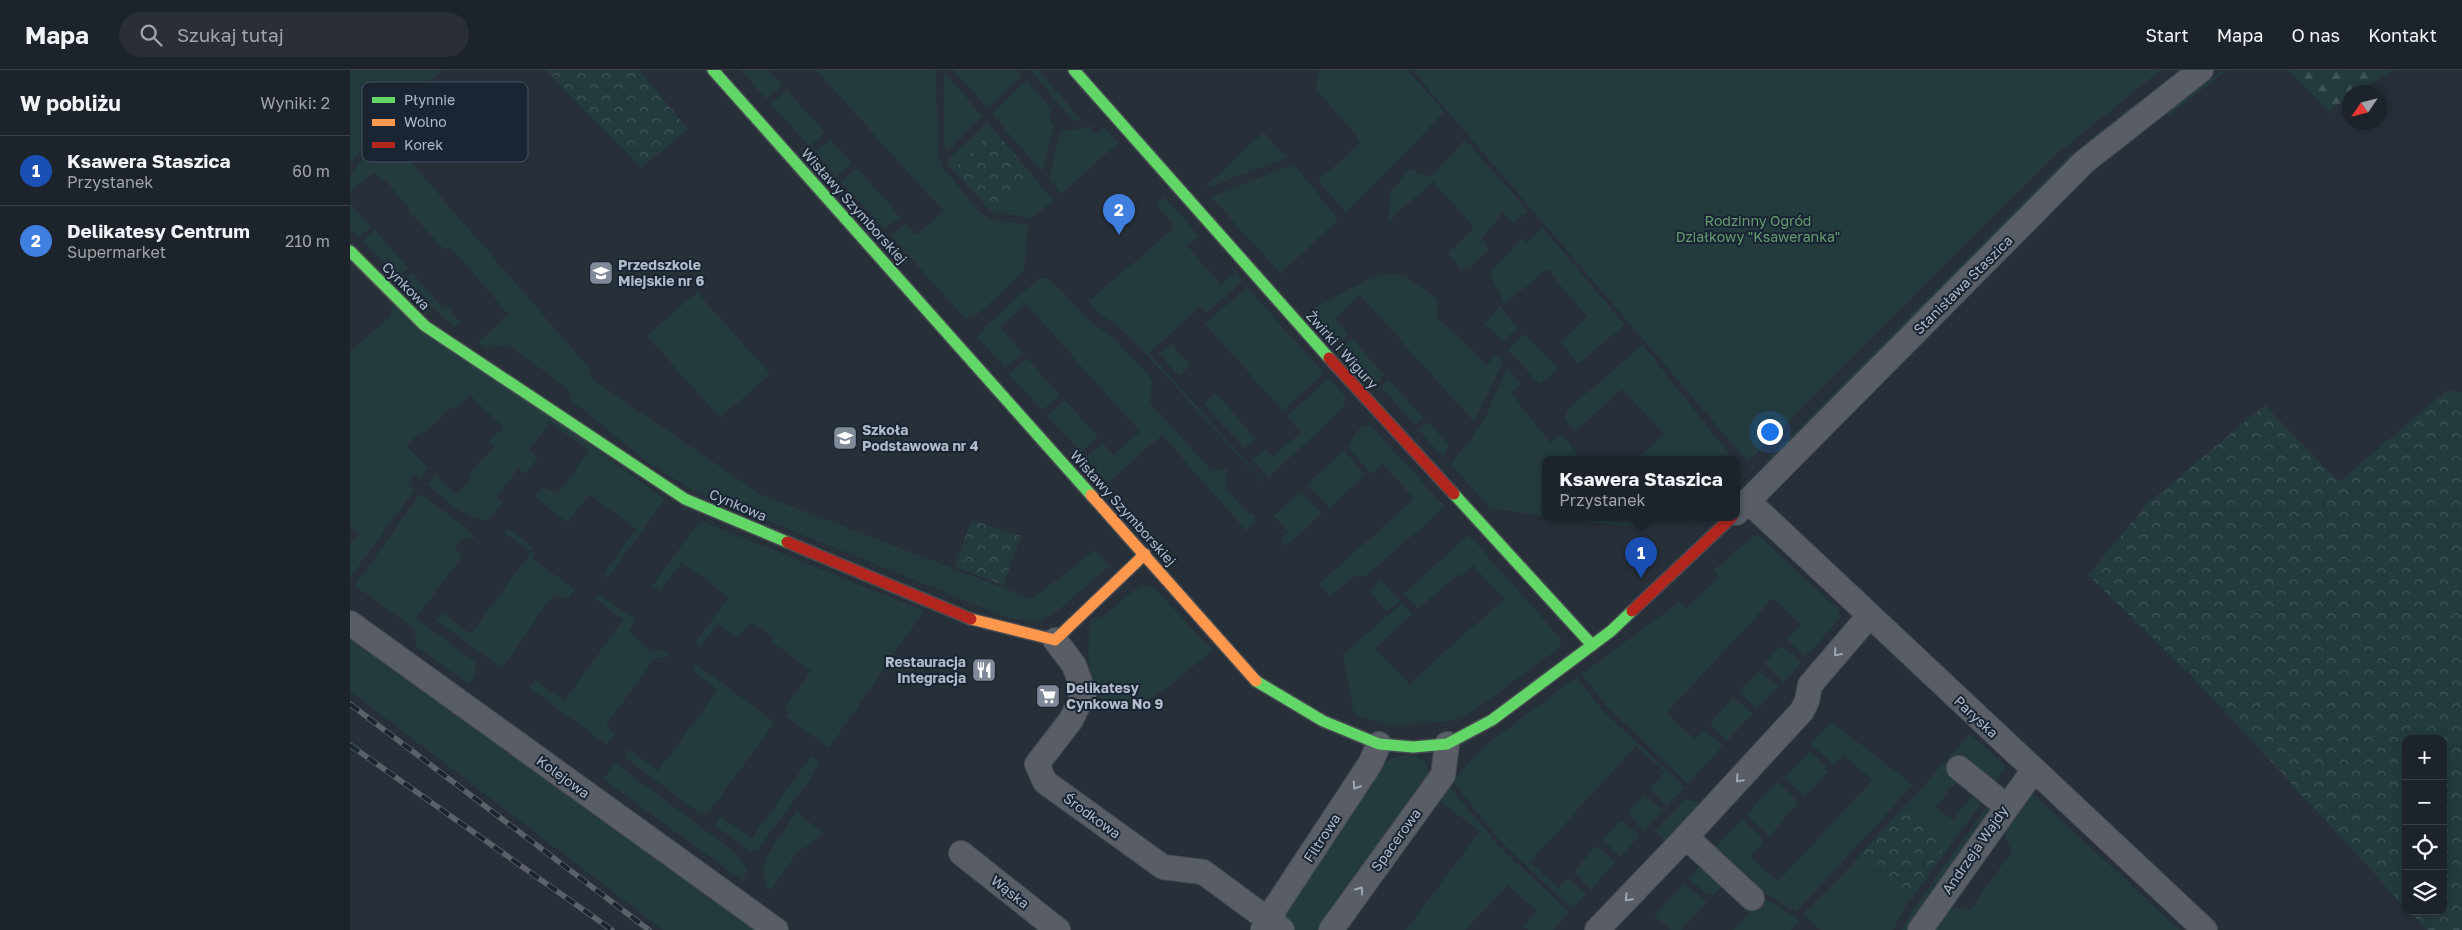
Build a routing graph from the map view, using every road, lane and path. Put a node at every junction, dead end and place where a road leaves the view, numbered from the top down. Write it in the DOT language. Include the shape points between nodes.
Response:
graph roads {
  1 [pos="713,70"];
  2 [pos="1074,70"];
  3 [pos="2201,70"];
  4 [pos="350,251"];
  5 [pos="1740,509"];
  6 [pos="1740,511"];
  7 [pos="1728,521"];
  8 [pos="1145,554"];
  9 [pos="1869,616"];
  10 [pos="350,623"];
  11 [pos="1055,640"];
  12 [pos="1592,645"];
  13 [pos="1379,744"];
  14 [pos="1447,744"];
  15 [pos="1959,768"];
  16 [pos="2033,771"];
  17 [pos="2006,806"];
  18 [pos="1686,837"];
  19 [pos="961,853"];
  20 [pos="1752,898"];
  21 [pos="1272,927"];
  22 [pos="776,930"];
  23 [pos="1058,930"];
  24 [pos="1331,930"];
  25 [pos="1597,930"];
  26 [pos="1920,930"];
  27 [pos="2205,930"];
  1 -- 8 [label="street, Wisławy Szymborskiej"];
  2 -- 12 [label="street, Żwirki i Wigury" via="1301,327"];
  3 -- 5 [label="street, Stanisława Staszica" via="2084,162"];
  4 -- 11 [label="street, Cynkowa" via="425,326 684,498 969,618"];
  6 -- 9 [label="street, Paryska"];
  7 -- 12 [label="street, Stanisława Staszica" via="1644,602"];
  8 -- 11 [label="street"];
  8 -- 13 [label="street, Wisławy Szymborskiej" via="1258,683 1323,721"];
  9 -- 16 [label="street, Paryska"];
  9 -- 18 [label="street, one-way" via="1810,685 1802,711"];
  10 -- 22 [label="street, Kolejowa"];
  11 -- 21 [label="street, Środkowa" via="1074,665 1084,693 1071,720 1037,764 1045,782 1163,867 1203,872"];
  12 -- 14 [label="street, Wisławy Szymborskiej" via="1492,720"];
  13 -- 14 [label="street, Wisławy Szymborskiej" via="1413,747"];
  13 -- 21 [label="street, Filtrowa, one-way" via="1370,764 1275,908"];
  24 -- 14 [label="street, Spacerowa, one-way" via="1443,775"];
  15 -- 17 [label="street"];
  16 -- 17 [label="street, Andrzeja Wajdy"];
  16 -- 27 [label="street, Paryska"];
  17 -- 26 [label="street, Andrzeja Wajdy"];
  18 -- 20 [label="street"];
  18 -- 25 [label="street, one-way"];
  19 -- 23 [label="street, Wąska"];
}
